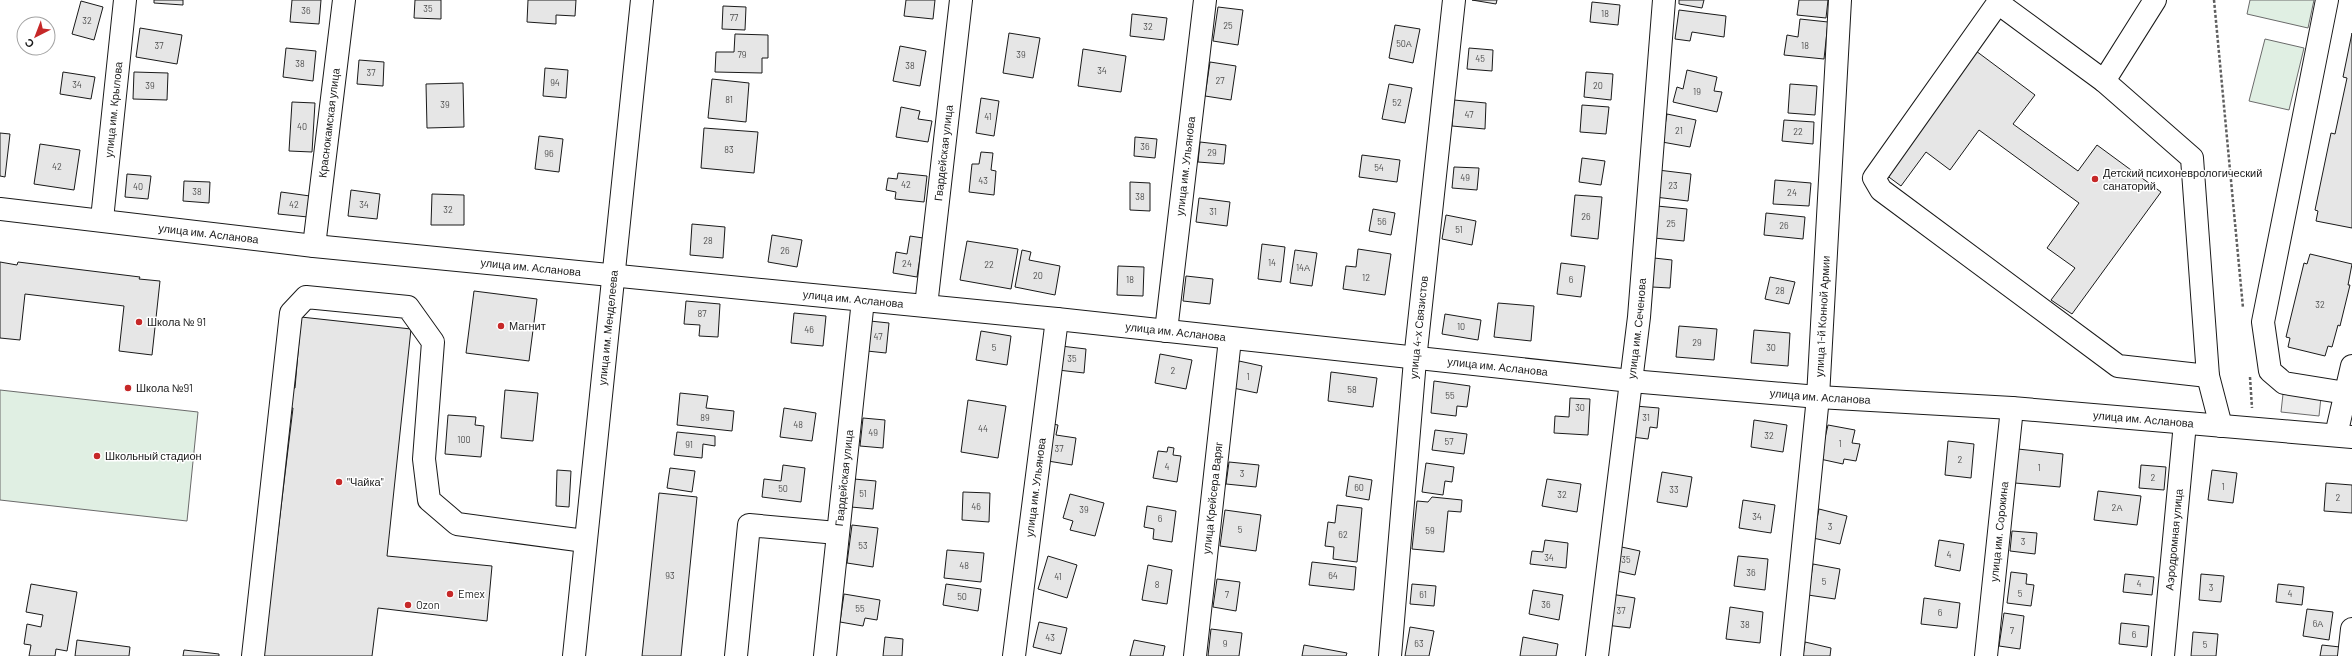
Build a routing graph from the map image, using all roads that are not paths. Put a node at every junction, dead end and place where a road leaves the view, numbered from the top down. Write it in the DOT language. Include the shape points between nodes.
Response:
graph roads {
  1 [pos="125,0"];
  2 [pos="344,0"];
  3 [pos="642,0"];
  4 [pos="961,0"];
  5 [pos="1204,0"];
  6 [pos="1454,0"];
  7 [pos="1664,0"];
  8 [pos="1840,0"];
  9 [pos="2155,0"];
  10 [pos="2327,0"];
  11 [pos="2104,81"];
  12 [pos="0,209"];
  13 [pos="102,220"];
  14 [pos="314,246"];
  15 [pos="615,275"];
  16 [pos="863,300"];
  17 [pos="926,306"];
  18 [pos="1057,319"];
  19 [pos="1166,331"];
  20 [pos="1230,339"];
  21 [pos="1415,360"];
  22 [pos="2352,366"];
  23 [pos="1631,382"];
  24 [pos="2211,386"];
  25 [pos="2346,393"];
  26 [pos="1818,397"];
  27 [pos="2012,408"];
  28 [pos="2185,424"];
  29 [pos="2220,426"];
  30 [pos="2344,436"];
  31 [pos="837,533"];
  32 [pos="585,541"];
  33 [pos="2352,629"];
  34 [pos="253,656"];
  35 [pos="574,656"];
  36 [pos="736,656"];
  37 [pos="825,656"];
  38 [pos="1014,656"];
  39 [pos="1195,656"];
  40 [pos="1390,656"];
  41 [pos="1597,656"];
  42 [pos="1792,656"];
  43 [pos="1986,656"];
  44 [pos="2163,656"];
  45 [pos="2349,656"];
  1 -- 13 [label="street, улица им. Крылова"];
  2 -- 14 [label="street, Краснокамская улица"];
  3 -- 15 [label="street, улица им. Менделеева"];
  4 -- 17 [label="street, Гвардейская улица"];
  5 -- 19 [label="street, улица им. Ульянова"];
  6 -- 21 [label="street, улица 4-х Связистов"];
  7 -- 23 [label="street, улица им. Сеченова" via="1639,317"];
  8 -- 26 [label="street, улица 1-й Конной Армии"];
  9 -- 11 [label="street"];
  10 -- 25 [label="street" via="2263,322 2270,371 2284,383"];
  11 -- 24 [label="street" via="2192,158"];
  11 -- 24 [label="street" via="1998,3 1874,178 1881,190 2118,366"];
  12 -- 13 [label="street, улица им. Асланова"];
  13 -- 14 [label="street, улица им. Асланова"];
  14 -- 15 [label="street, улица им. Асланова"];
  15 -- 16 [label="street, улица им. Асланова"];
  15 -- 32 [label="street, улица им. Менделеева"];
  16 -- 17 [label="street, улица им. Асланова"];
  16 -- 31 [label="street, Гвардейская улица"];
  17 -- 18 [label="street, улица им. Асланова"];
  18 -- 19 [label="street, улица им. Асланова"];
  18 -- 38 [label="street, улица им. Ульянова"];
  19 -- 20 [label="street, улица им. Асланова"];
  20 -- 21 [label="street, улица им. Асланова"];
  20 -- 39 [label="street, улица Крейсера Варяг"];
  21 -- 23 [label="street, улица им. Асланова"];
  21 -- 40 [label="street, улица 4-х Связистов"];
  22 -- 25 [label="street"];
  23 -- 26 [label="street, улица им. Асланова"];
  23 -- 41 [label="street, улица им. Сеченова"];
  24 -- 29 [label="street"];
  25 -- 30 [label="street"];
  26 -- 27 [label="street, улица им. Асланова"];
  26 -- 42 [label="street, улица 1-й Конной Армии"];
  27 -- 28 [label="street, улица им. Асланова"];
  27 -- 43 [label="street, улица им. Сорокина"];
  28 -- 29 [label="street, улица им. Асланова"];
  28 -- 44 [label="street, Аэродромная улица"];
  29 -- 30 [label="street, улица им. Асланова"];
  31 -- 36 [label="street" via="749,525"];
  31 -- 37 [label="street, Гвардейская улица"];
  32 -- 34 [label="street" via="457,524 428,500 424,459 433,342 408,307 306,297 291,313"];
  32 -- 35 [label="street, улица им. Менделеева"];
  33 -- 45 [label="street"];
}
